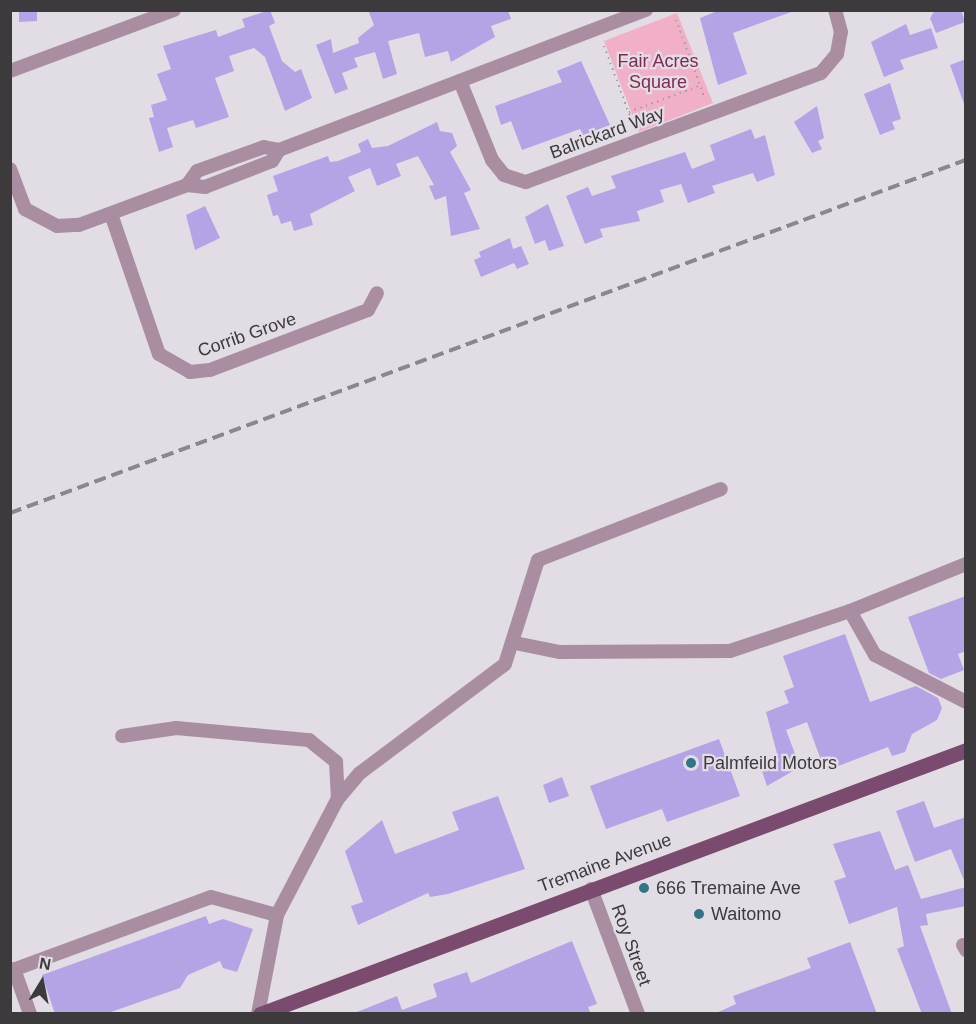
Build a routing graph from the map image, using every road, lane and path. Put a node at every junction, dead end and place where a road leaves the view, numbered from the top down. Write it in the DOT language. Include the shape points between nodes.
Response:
graph roads {
  1 [pos="174,10"];
  2 [pos="644,11"];
  3 [pos="837,11"];
  4 [pos="628,14"];
  5 [pos="676,20"];
  6 [pos="604,46"];
  7 [pos="10,71"];
  8 [pos="460,81"];
  9 [pos="700,85"];
  10 [pos="705,99"];
  11 [pos="629,112"];
  12 [pos="633,124"];
  13 [pos="10,169"];
  14 [pos="111,214"];
  15 [pos="377,293"];
  16 [pos="721,489"];
  17 [pos="966,564"];
  18 [pos="850,611"];
  19 [pos="515,643"];
  20 [pos="966,702"];
  21 [pos="122,736"];
  22 [pos="966,750"];
  23 [pos="337,800"];
  24 [pos="591,889"];
  25 [pos="277,915"];
  26 [pos="12,970"];
  27 [pos="30,1014"];
  28 [pos="259,1014"];
  29 [pos="638,1014"];
  1 -- 7 [label="street"];
  2 -- 4 [label="street"];
  3 -- 8 [label="street, Balrickard Way" via="841,32 837,54 821,73 526,182 504,175 492,160"];
  4 -- 8 [label="street"];
  5 -- 9 [label="path"];
  6 -- 11 [label="path"];
  8 -- 14 [label="street" via="279,150 272,160 205,187 187,185"];
  9 -- 10 [label="path"];
  9 -- 11 [label="path"];
  11 -- 12 [label="path"];
  13 -- 14 [label="street" via="25,209 57,226"];
  14 -- 15 [label="street, Corrib Grove" via="159,354 190,372 210,370 368,310"];
  16 -- 19 [label="street" via="541,557"];
  17 -- 18 [label="street"];
  18 -- 19 [label="street" via="730,651 560,652"];
  18 -- 20 [label="street" via="875,655"];
  19 -- 23 [label="street" via="505,664 360,773"];
  21 -- 23 [label="street" via="176,728 309,740 325,748 339,768"];
  22 -- 24 [label="main road, Tremaine Avenue"];
  23 -- 25 [label="street"];
  24 -- 28 [label="main road, Tremaine Avenue"];
  24 -- 29 [label="street, Roy Street"];
  25 -- 26 [label="street" via="211,897"];
  25 -- 28 [label="street"];
  26 -- 27 [label="street"];
}
